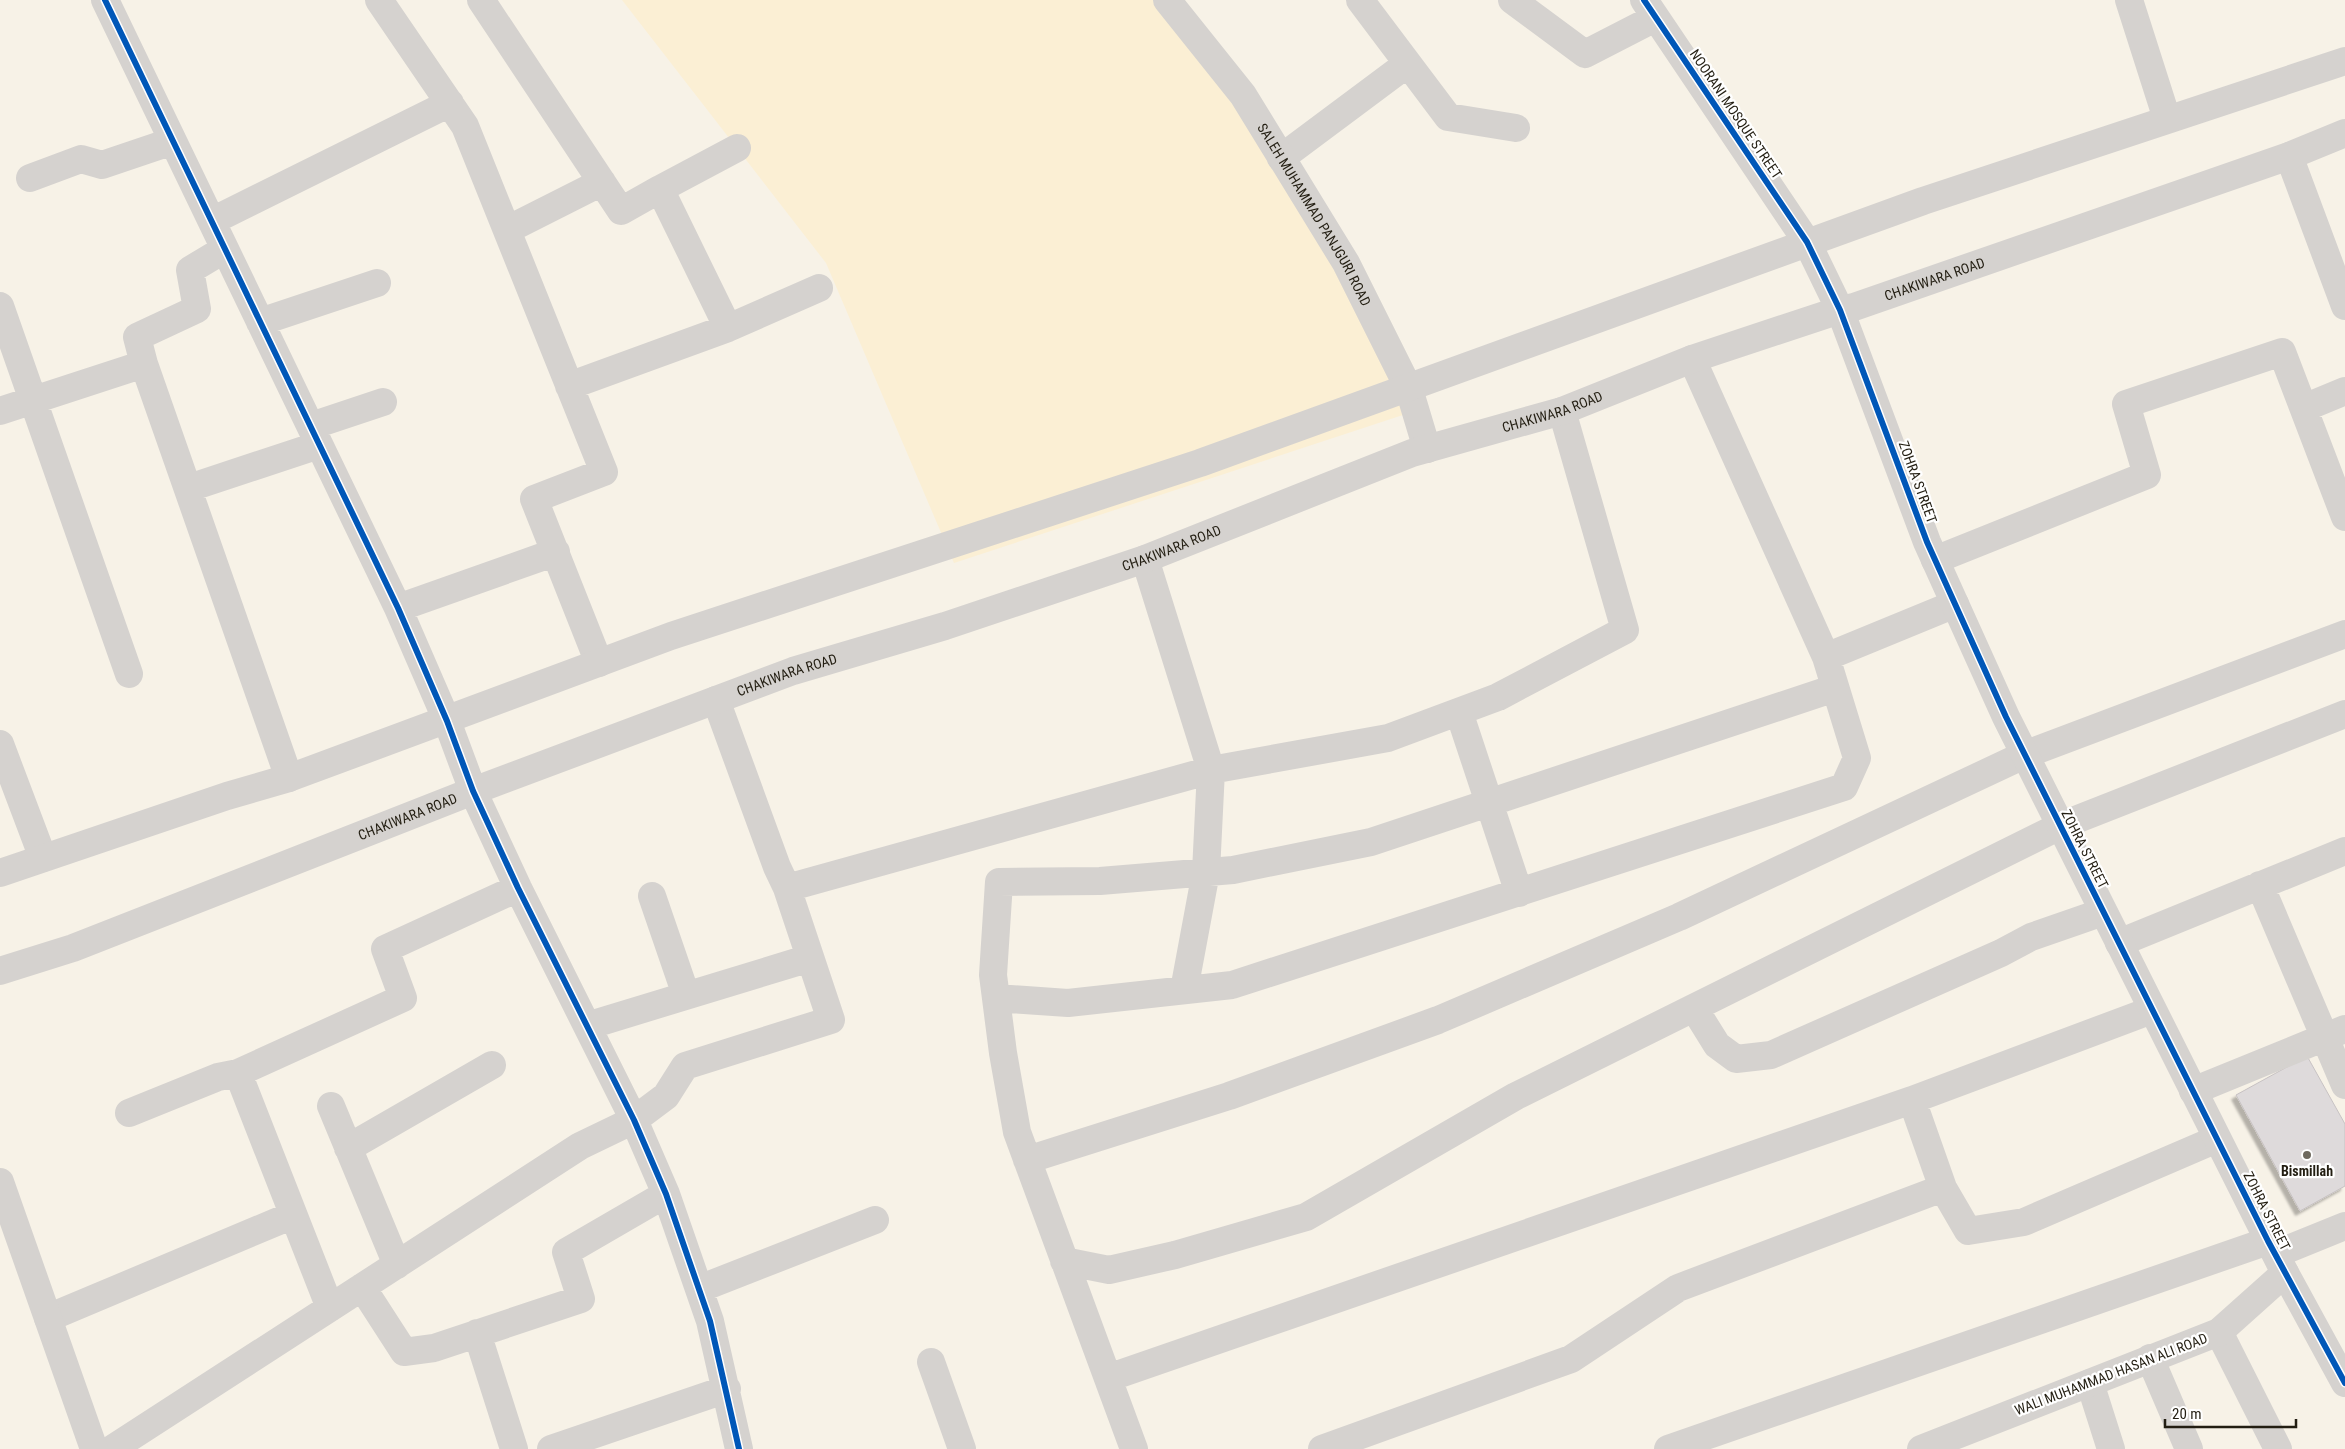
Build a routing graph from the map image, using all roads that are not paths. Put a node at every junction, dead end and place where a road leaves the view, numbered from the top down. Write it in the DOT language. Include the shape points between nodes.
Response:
graph roads {
  1 [pos="105,0"];
  2 [pos="379,0"];
  3 [pos="481,0"];
  4 [pos="1167,0"];
  5 [pos="1360,0"];
  6 [pos="1512,0"];
  7 [pos="2128,0"];
  8 [pos="1650,9"];
  9 [pos="2345,61"];
  10 [pos="1407,64"];
  11 [pos="450,103"];
  12 [pos="2167,119"];
  13 [pos="1516,128"];
  14 [pos="2345,133"];
  15 [pos="172,141"];
  16 [pos="737,148"];
  17 [pos="2289,156"];
  18 [pos="1281,158"];
  19 [pos="30,178"];
  20 [pos="602,182"];
  21 [pos="660,189"];
  22 [pos="212,221"];
  23 [pos="507,230"];
  24 [pos="1807,242"];
  25 [pos="225,249"];
  26 [pos="377,283"];
  27 [pos="819,288"];
  28 [pos="0,306"];
  29 [pos="2345,306"];
  30 [pos="1840,310"];
  31 [pos="260,322"];
  32 [pos="728,328"];
  33 [pos="1692,359"];
  34 [pos="144,364"];
  35 [pos="570,386"];
  36 [pos="1409,389"];
  37 [pos="2345,391"];
  38 [pos="33,400"];
  39 [pos="383,402"];
  40 [pos="2304,408"];
  41 [pos="0,411"];
  42 [pos="1562,411"];
  43 [pos="315,436"];
  44 [pos="1427,449"];
  45 [pos="189,488"];
  46 [pos="2345,516"];
  47 [pos="556,552"];
  48 [pos="1145,559"];
  49 [pos="1935,560"];
  50 [pos="1955,604"];
  51 [pos="398,608"];
  52 [pos="2345,634"];
  53 [pos="1826,657"];
  54 [pos="599,663"];
  55 [pos="129,674"];
  56 [pos="1835,688"];
  57 [pos="716,700"];
  58 [pos="1459,712"];
  59 [pos="2345,714"];
  60 [pos="447,721"];
  61 [pos="0,744"];
  62 [pos="2024,755"];
  63 [pos="1211,770"];
  64 [pos="289,778"];
  65 [pos="473,790"];
  66 [pos="1488,803"];
  67 [pos="2060,826"];
  68 [pos="2345,851"];
  69 [pos="43,858"];
  70 [pos="1206,872"];
  71 [pos="0,873"];
  72 [pos="2260,885"];
  73 [pos="518,888"];
  74 [pos="787,888"];
  75 [pos="1519,893"];
  76 [pos="652,896"];
  77 [pos="2103,912"];
  78 [pos="2119,943"];
  79 [pos="810,958"];
  80 [pos="0,971"];
  81 [pos="1184,990"];
  82 [pos="686,995"];
  83 [pos="996,998"];
  84 [pos="1694,1008"];
  85 [pos="2152,1010"];
  86 [pos="587,1026"];
  87 [pos="2334,1034"];
  88 [pos="492,1064"];
  89 [pos="238,1073"];
  90 [pos="2345,1085"];
  91 [pos="2193,1091"];
  92 [pos="1912,1100"];
  93 [pos="331,1106"];
  94 [pos="129,1113"];
  95 [pos="634,1120"];
  96 [pos="2217,1139"];
  97 [pos="348,1148"];
  98 [pos="1027,1160"];
  99 [pos="0,1182"];
  100 [pos="1943,1188"];
  101 [pos="666,1194"];
  102 [pos="293,1215"];
  103 [pos="875,1220"];
  104 [pos="2345,1226"];
  105 [pos="2276,1256"];
  106 [pos="1064,1261"];
  107 [pos="397,1264"];
  108 [pos="362,1287"];
  109 [pos="699,1289"];
  110 [pos="330,1308"];
  111 [pos="48,1318"];
  112 [pos="2219,1332"];
  113 [pos="477,1333"];
  114 [pos="2150,1358"];
  115 [pos="931,1362"];
  116 [pos="1108,1378"];
  117 [pos="2090,1382"];
  118 [pos="2345,1382"];
  119 [pos="727,1389"];
  120 [pos="1934,1447"];
  121 [pos="94,1449"];
  122 [pos="112,1449"];
  123 [pos="514,1449"];
  124 [pos="551,1449"];
  125 [pos="739,1449"];
  126 [pos="962,1449"];
  127 [pos="1134,1449"];
  128 [pos="1322,1449"];
  129 [pos="1668,1449"];
  130 [pos="2111,1449"];
  131 [pos="2189,1449"];
  132 [pos="2278,1449"];
  1 -- 15 [label="street"];
  2 -- 11 [label="street"];
  3 -- 20 [label="street"];
  4 -- 18 [label="street, SALEH MUHAMMAD PANJGURI ROAD" via="1243,95"];
  5 -- 10 [label="street"];
  6 -- 8 [label="street" via="1585,54"];
  7 -- 12 [label="street"];
  8 -- 24 [label="street, NOORANI MOSQUE STREET"];
  9 -- 12 [label="street"];
  10 -- 13 [label="street" via="1448,118"];
  10 -- 18 [label="street"];
  11 -- 22 [label="street"];
  11 -- 23 [label="street" via="465,126"];
  12 -- 24 [label="street"];
  14 -- 17 [label="street, CHAKIWARA ROAD"];
  15 -- 19 [label="street" via="102,165 81,158"];
  15 -- 22 [label="street"];
  16 -- 21 [label="street"];
  17 -- 29 [label="street"];
  17 -- 30 [label="street, CHAKIWARA ROAD"];
  18 -- 36 [label="street, SALEH MUHAMMAD PANJGURI ROAD" via="1346,263"];
  20 -- 21 [label="street" via="621,211"];
  20 -- 23 [label="street"];
  21 -- 32 [label="street"];
  22 -- 25 [label="street"];
  23 -- 35 [label="street"];
  24 -- 30 [label="street, NOORANI MOSQUE STREET"];
  24 -- 36 [label="street"];
  25 -- 31 [label="street"];
  25 -- 34 [label="street" via="190,270 198,309 137,337"];
  26 -- 31 [label="street"];
  27 -- 32 [label="street"];
  28 -- 38 [label="street"];
  30 -- 33 [label="street, CHAKIWARA ROAD"];
  30 -- 49 [label="street, ZOHRA STREET"];
  31 -- 43 [label="street"];
  32 -- 35 [label="street"];
  33 -- 42 [label="street, CHAKIWARA ROAD"];
  33 -- 53 [label="street"];
  34 -- 38 [label="street"];
  34 -- 45 [label="street"];
  35 -- 47 [label="street" via="604,472 534,499"];
  36 -- 44 [label="street, SALEH MUHAMMAD PANJGURI ROAD"];
  36 -- 54 [label="street" via="1200,463 680,633"];
  37 -- 40 [label="street"];
  38 -- 41 [label="street"];
  38 -- 55 [label="street"];
  39 -- 43 [label="street"];
  40 -- 46 [label="street"];
  40 -- 49 [label="street" via="2282,352 2126,404 2147,475"];
  42 -- 44 [label="street, CHAKIWARA ROAD"];
  42 -- 58 [label="street" via="1625,630 1498,697"];
  43 -- 45 [label="street"];
  43 -- 51 [label="street"];
  44 -- 48 [label="street, CHAKIWARA ROAD"];
  45 -- 64 [label="street"];
  47 -- 51 [label="street"];
  47 -- 54 [label="street"];
  48 -- 57 [label="street, CHAKIWARA ROAD" via="945,626 793,671"];
  48 -- 63 [label="street"];
  49 -- 50 [label="street, ZOHRA STREET"];
  50 -- 53 [label="street"];
  50 -- 62 [label="street, ZOHRA STREET"];
  51 -- 60 [label="street"];
  52 -- 62 [label="street"];
  53 -- 56 [label="street"];
  54 -- 60 [label="street"];
  56 -- 66 [label="street"];
  56 -- 75 [label="street" via="1857,758 1844,787"];
  57 -- 65 [label="street, CHAKIWARA ROAD"];
  57 -- 74 [label="street"];
  58 -- 63 [label="street" via="1388,738"];
  58 -- 66 [label="street"];
  59 -- 67 [label="street"];
  60 -- 64 [label="street"];
  60 -- 65 [label="street"];
  61 -- 69 [label="street"];
  62 -- 67 [label="street, ZOHRA STREET"];
  62 -- 98 [label="street" via="1679,917 1438,1020 1229,1096"];
  63 -- 70 [label="street"];
  63 -- 74 [label="street"];
  64 -- 69 [label="street"];
  65 -- 73 [label="street"];
  65 -- 80 [label="street, CHAKIWARA ROAD" via="73,948"];
  66 -- 70 [label="street" via="1372,842 1233,870"];
  66 -- 75 [label="street"];
  67 -- 77 [label="street, ZOHRA STREET"];
  67 -- 84 [label="street"];
  68 -- 72 [label="street"];
  69 -- 71 [label="street"];
  70 -- 81 [label="street"];
  70 -- 83 [label="street" via="1100,881 999,882 993,975"];
  72 -- 78 [label="street"];
  72 -- 87 [label="street"];
  73 -- 86 [label="street"];
  73 -- 89 [label="street" via="385,949 403,998"];
  74 -- 79 [label="street"];
  75 -- 81 [label="street" via="1232,985"];
  76 -- 82 [label="street"];
  77 -- 78 [label="street, ZOHRA STREET"];
  77 -- 84 [label="street" via="2031,937 1771,1055 1736,1059 1716,1045"];
  78 -- 85 [label="street, ZOHRA STREET"];
  79 -- 82 [label="street"];
  79 -- 95 [label="street" via="831,1020 685,1066 666,1096"];
  81 -- 83 [label="street" via="1068,1003"];
  82 -- 86 [label="street"];
  83 -- 98 [label="street" via="1017,1132"];
  84 -- 106 [label="street" via="1516,1096 1306,1217 1109,1270"];
  85 -- 91 [label="street, ZOHRA STREET"];
  85 -- 92 [label="street"];
  86 -- 95 [label="street"];
  87 -- 90 [label="street"];
  87 -- 91 [label="street"];
  88 -- 97 [label="street"];
  89 -- 94 [label="street" via="218,1077"];
  89 -- 102 [label="street"];
  91 -- 96 [label="street, ZOHRA STREET"];
  92 -- 100 [label="street"];
  92 -- 116 [label="street"];
  93 -- 97 [label="street"];
  95 -- 101 [label="street"];
  95 -- 107 [label="street" via="580,1146"];
  96 -- 100 [label="street" via="2024,1222 1968,1231"];
  96 -- 105 [label="street, ZOHRA STREET"];
  97 -- 107 [label="street"];
  98 -- 106 [label="street"];
  99 -- 111 [label="street"];
  100 -- 128 [label="street" via="1678,1288 1570,1359"];
  101 -- 109 [label="street"];
  101 -- 113 [label="street" via="566,1252 581,1299"];
  102 -- 110 [label="street"];
  102 -- 111 [label="street"];
  103 -- 109 [label="street"];
  104 -- 105 [label="street"];
  105 -- 112 [label="street, WALI MUHAMMAD HASAN ALI ROAD"];
  105 -- 118 [label="street, ZOHRA STREET"];
  105 -- 129 [label="street"];
  106 -- 116 [label="street"];
  107 -- 108 [label="street"];
  108 -- 110 [label="street"];
  108 -- 113 [label="street" via="404,1352 434,1348"];
  109 -- 119 [label="street"];
  110 -- 122 [label="street"];
  111 -- 121 [label="street"];
  112 -- 114 [label="street, WALI MUHAMMAD HASAN ALI ROAD"];
  112 -- 132 [label="street"];
  113 -- 123 [label="street"];
  114 -- 117 [label="street, WALI MUHAMMAD HASAN ALI ROAD"];
  114 -- 131 [label="street"];
  115 -- 126 [label="street"];
  116 -- 127 [label="street"];
  117 -- 120 [label="street, WALI MUHAMMAD HASAN ALI ROAD"];
  117 -- 130 [label="street"];
  119 -- 124 [label="street"];
  119 -- 125 [label="street"];
}
